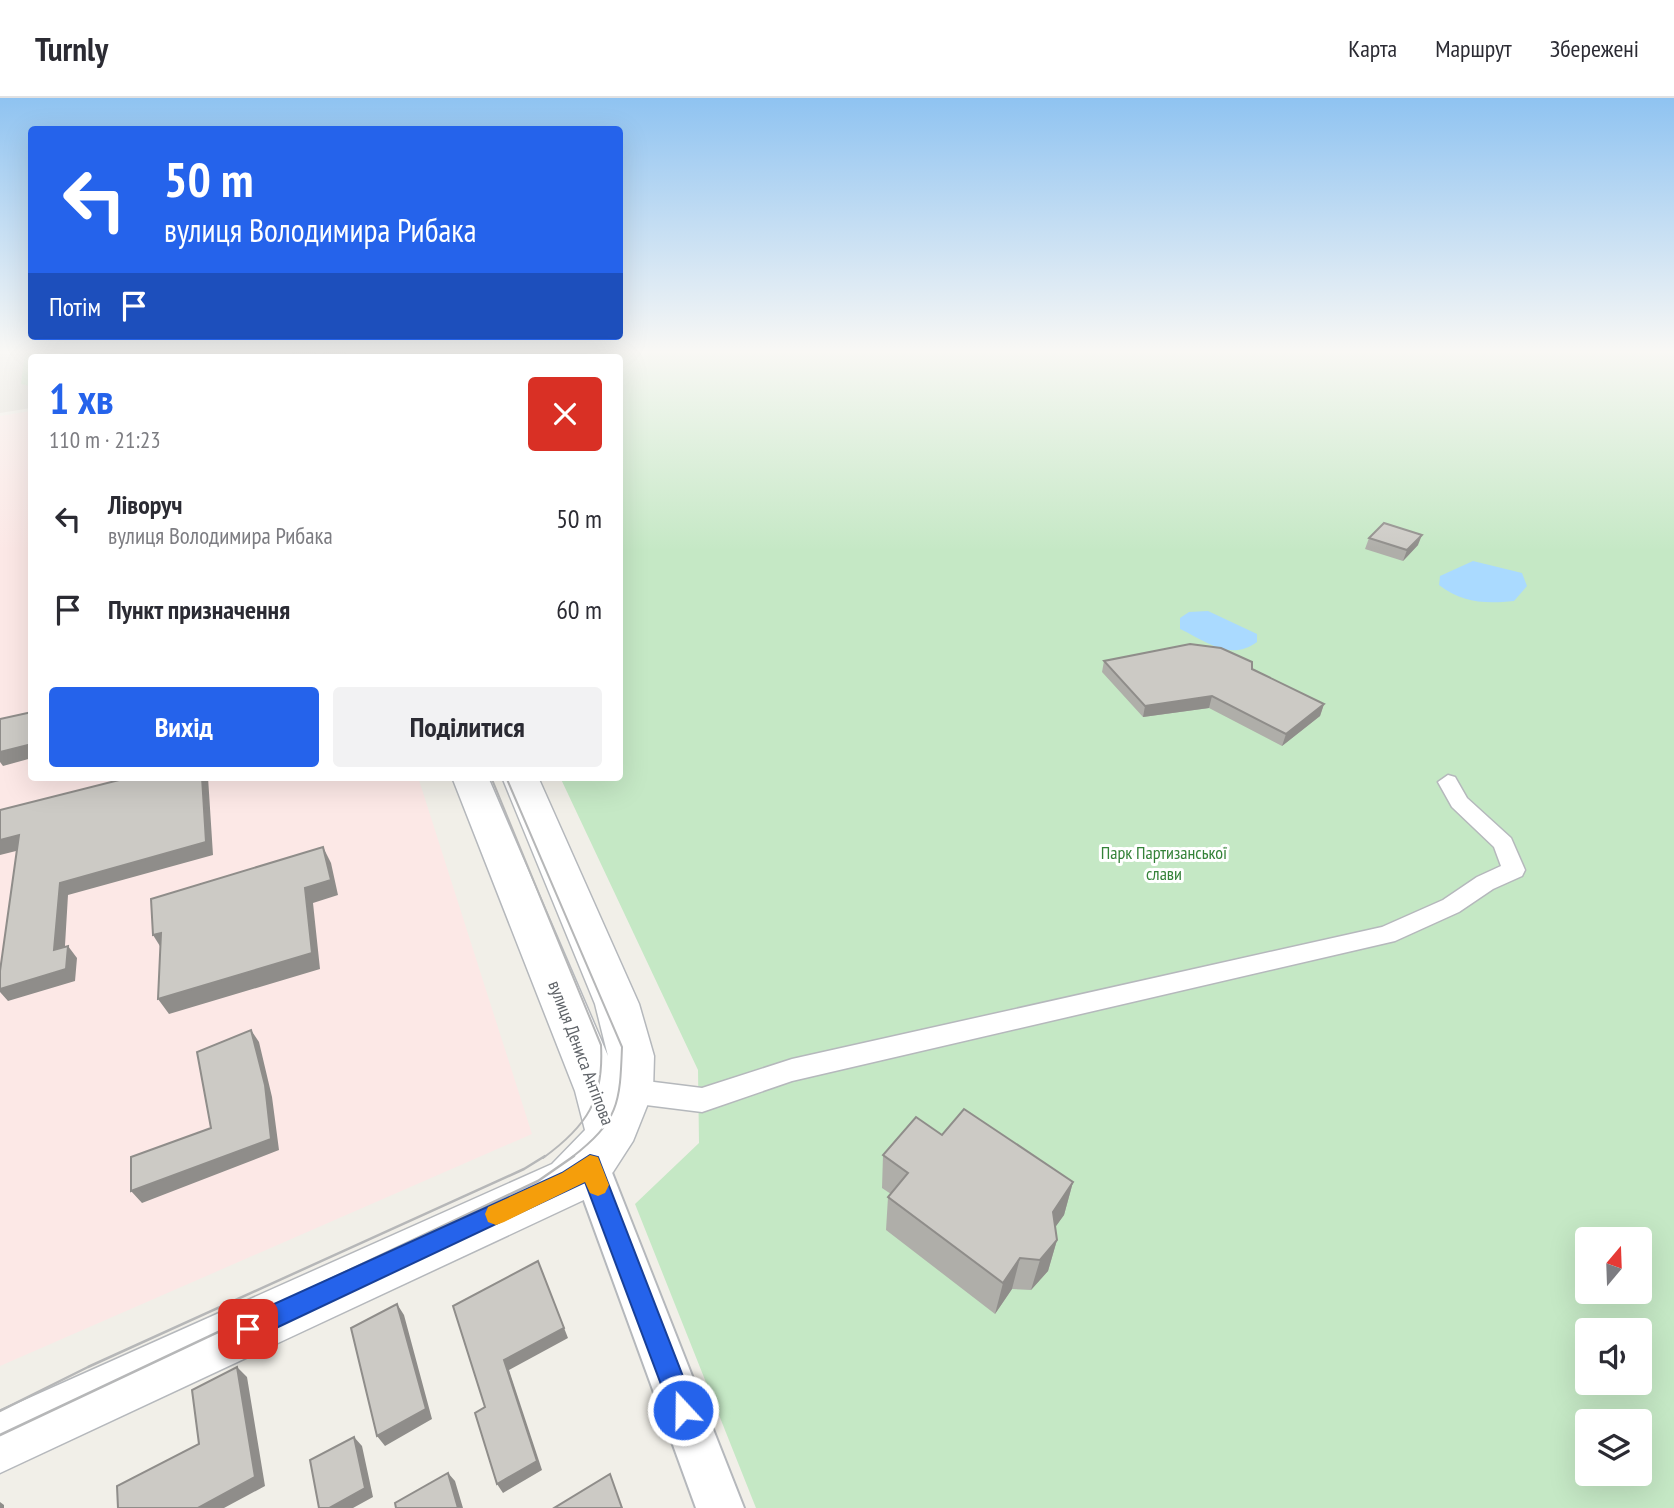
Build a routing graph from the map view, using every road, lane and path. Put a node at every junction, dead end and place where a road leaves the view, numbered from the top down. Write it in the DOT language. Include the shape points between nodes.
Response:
graph roads {
  1 [pos="472,781"];
  2 [pos="522,781"];
  3 [pos="1448,782"];
  4 [pos="610,1130"];
  5 [pos="0,1442"];
  6 [pos="720,1508"];
  1 -- 4 [label="street, вулиця Дениса Антіпова" via="599,1091"];
  2 -- 4 [label="street, вулиця Дениса Антіпова" via="612,995 632,1054"];
  3 -- 4 [label="street" via="1459,802 1503,843 1514,870 1387,935 804,1067"];
  4 -- 5 [label="street" via="570,1181"];
  4 -- 6 [label="street"];
}
